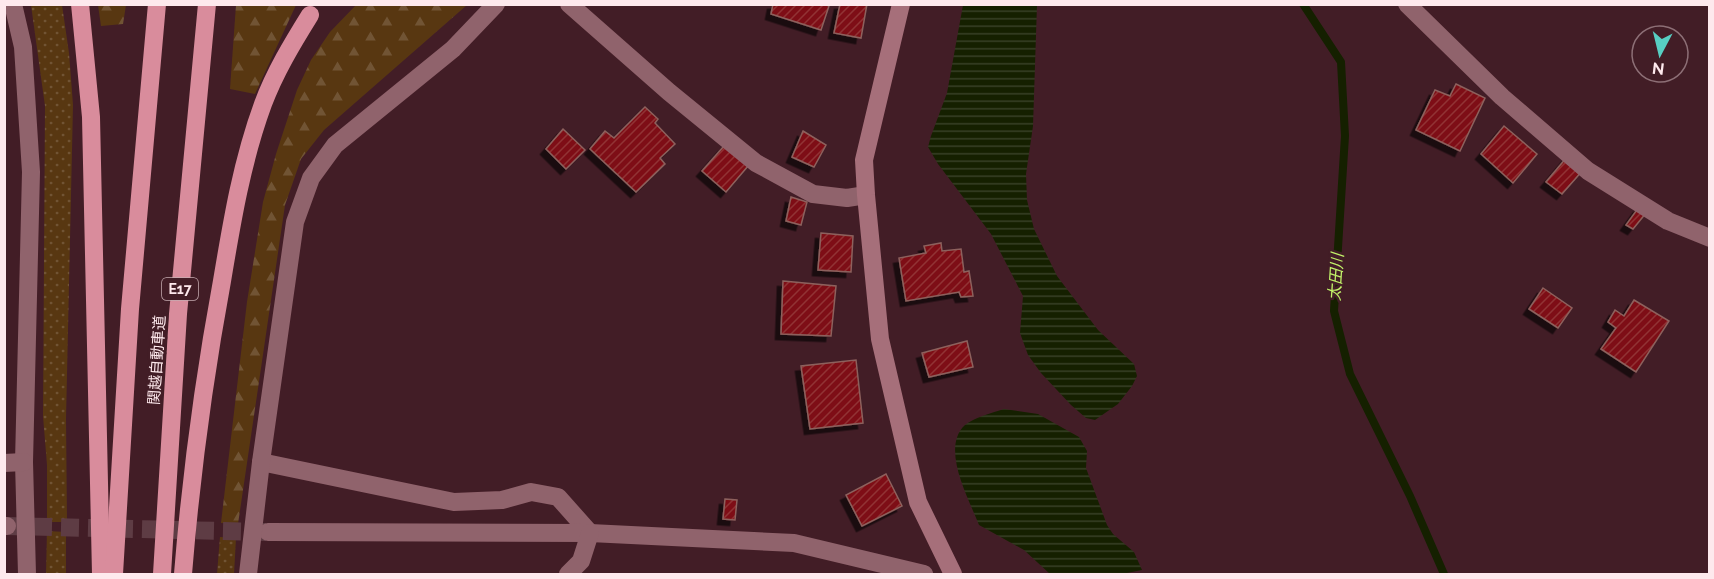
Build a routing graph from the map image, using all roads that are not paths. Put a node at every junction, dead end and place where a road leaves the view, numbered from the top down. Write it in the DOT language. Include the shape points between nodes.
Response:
graph roads {
  1 [pos="13,4"];
  2 [pos="80,4"];
  3 [pos="157,4"];
  4 [pos="207,4"];
  5 [pos="496,4"];
  6 [pos="569,4"];
  7 [pos="901,4"];
  8 [pos="1407,4"];
  9 [pos="310,15"];
  10 [pos="866,195"];
  11 [pos="1710,238"];
  12 [pos="24,462"];
  13 [pos="261,462"];
  14 [pos="4,463"];
  15 [pos="268,532"];
  16 [pos="590,533"];
  17 [pos="27,574"];
  18 [pos="101,574"];
  19 [pos="114,574"];
  20 [pos="162,574"];
  21 [pos="183,574"];
  22 [pos="248,574"];
  23 [pos="568,574"];
  24 [pos="924,574"];
  25 [pos="953,574"];
  1 -- 12 [label="street" via="22,47 31,172"];
  2 -- 18 [label="highway" via="91,117"];
  3 -- 19 [label="highway, 関越自動車道" via="130,309"];
  4 -- 20 [label="highway, 関越自動車道 / E17" via="178,314"];
  5 -- 13 [label="street" via="453,49 334,145 311,178 295,222"];
  6 -- 10 [label="street" via="756,163 813,194 847,198"];
  7 -- 10 [label="main road" via="864,160"];
  8 -- 11 [label="street" via="1502,97 1588,171 1668,221"];
  9 -- 21 [label="highway" via="283,59 246,156 213,331"];
  10 -- 25 [label="main road" via="879,339 918,502"];
  12 -- 14 [label="street"];
  12 -- 17 [label="street"];
  13 -- 16 [label="street" via="454,502 502,500 531,492 558,497"];
  13 -- 22 [label="street"];
  15 -- 16 [label="street"];
  16 -- 23 [label="street" via="581,561"];
  16 -- 24 [label="street" via="794,543"];
}
